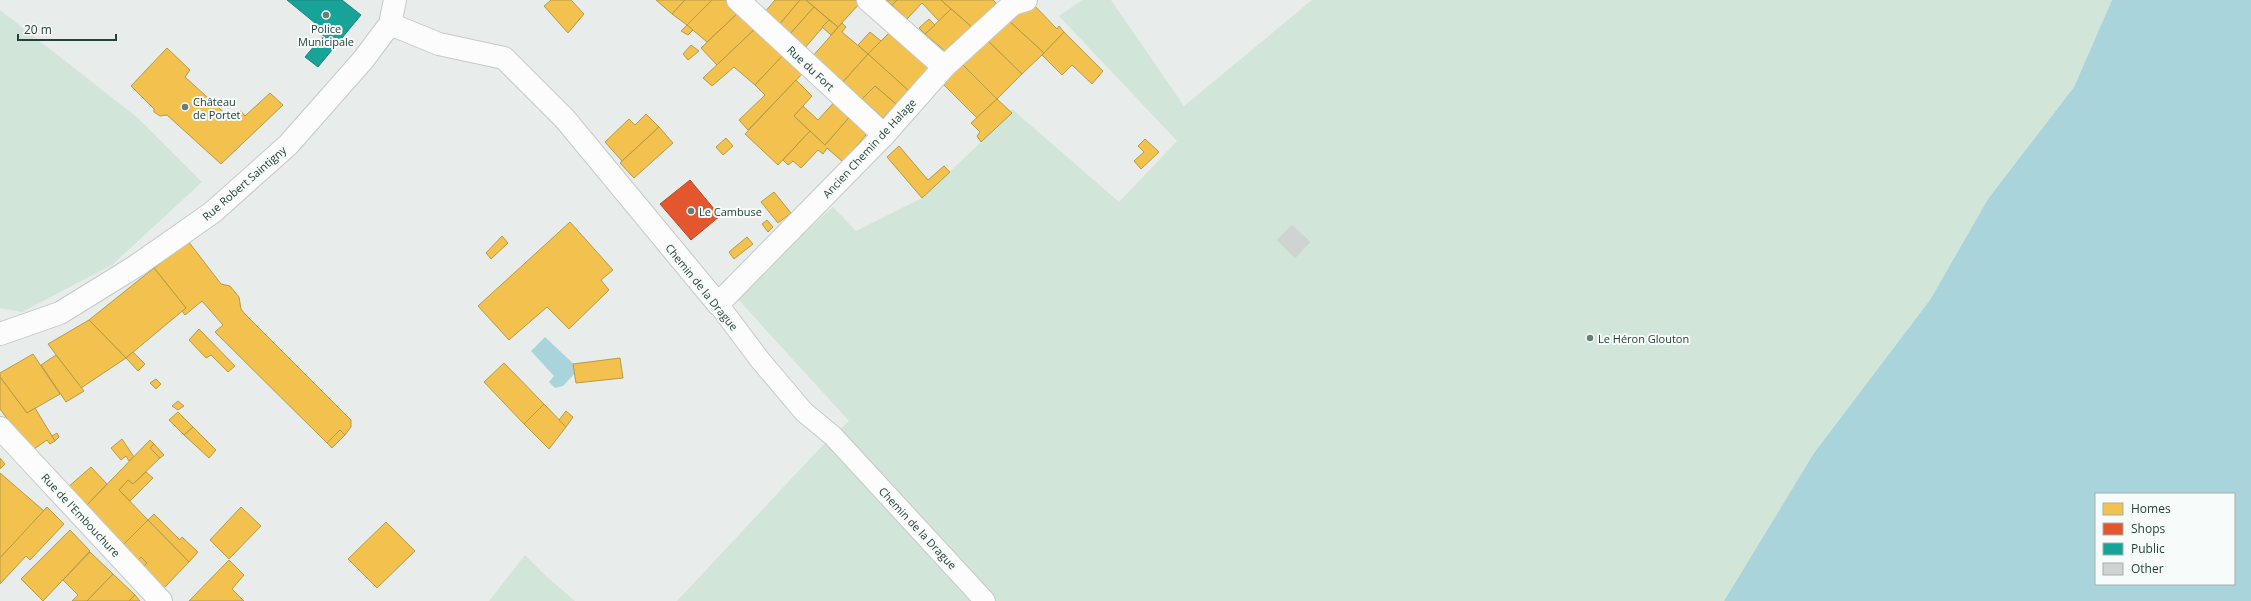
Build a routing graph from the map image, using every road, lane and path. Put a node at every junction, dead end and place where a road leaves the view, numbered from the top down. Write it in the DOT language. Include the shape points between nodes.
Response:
graph roads {
  1 [pos="395,0"];
  2 [pos="738,0"];
  3 [pos="868,0"];
  4 [pos="1016,1"];
  5 [pos="390,24"];
  6 [pos="944,67"];
  7 [pos="884,135"];
  8 [pos="718,304"];
  9 [pos="0,334"];
  10 [pos="0,428"];
  11 [pos="162,601"];
  12 [pos="985,601"];
  1 -- 5 [label="street, Rue Robert Saintigny"];
  2 -- 7 [label="street, Rue du Fort"];
  3 -- 6 [label="street"];
  4 -- 6 [label="street, Ancien Chemin de Halage"];
  5 -- 8 [label="street, Chemin de la Drague" via="439,44 504,58 565,119"];
  5 -- 9 [label="street, Rue Robert Saintigny" via="363,60 288,145 213,212 136,266 60,313"];
  6 -- 7 [label="street, Ancien Chemin de Halage"];
  7 -- 8 [label="street, Ancien Chemin de Halage"];
  8 -- 12 [label="lane, Chemin de la Drague" via="760,360 804,412 833,436"];
  10 -- 11 [label="street, Rue de l'Embouchure"];
}
